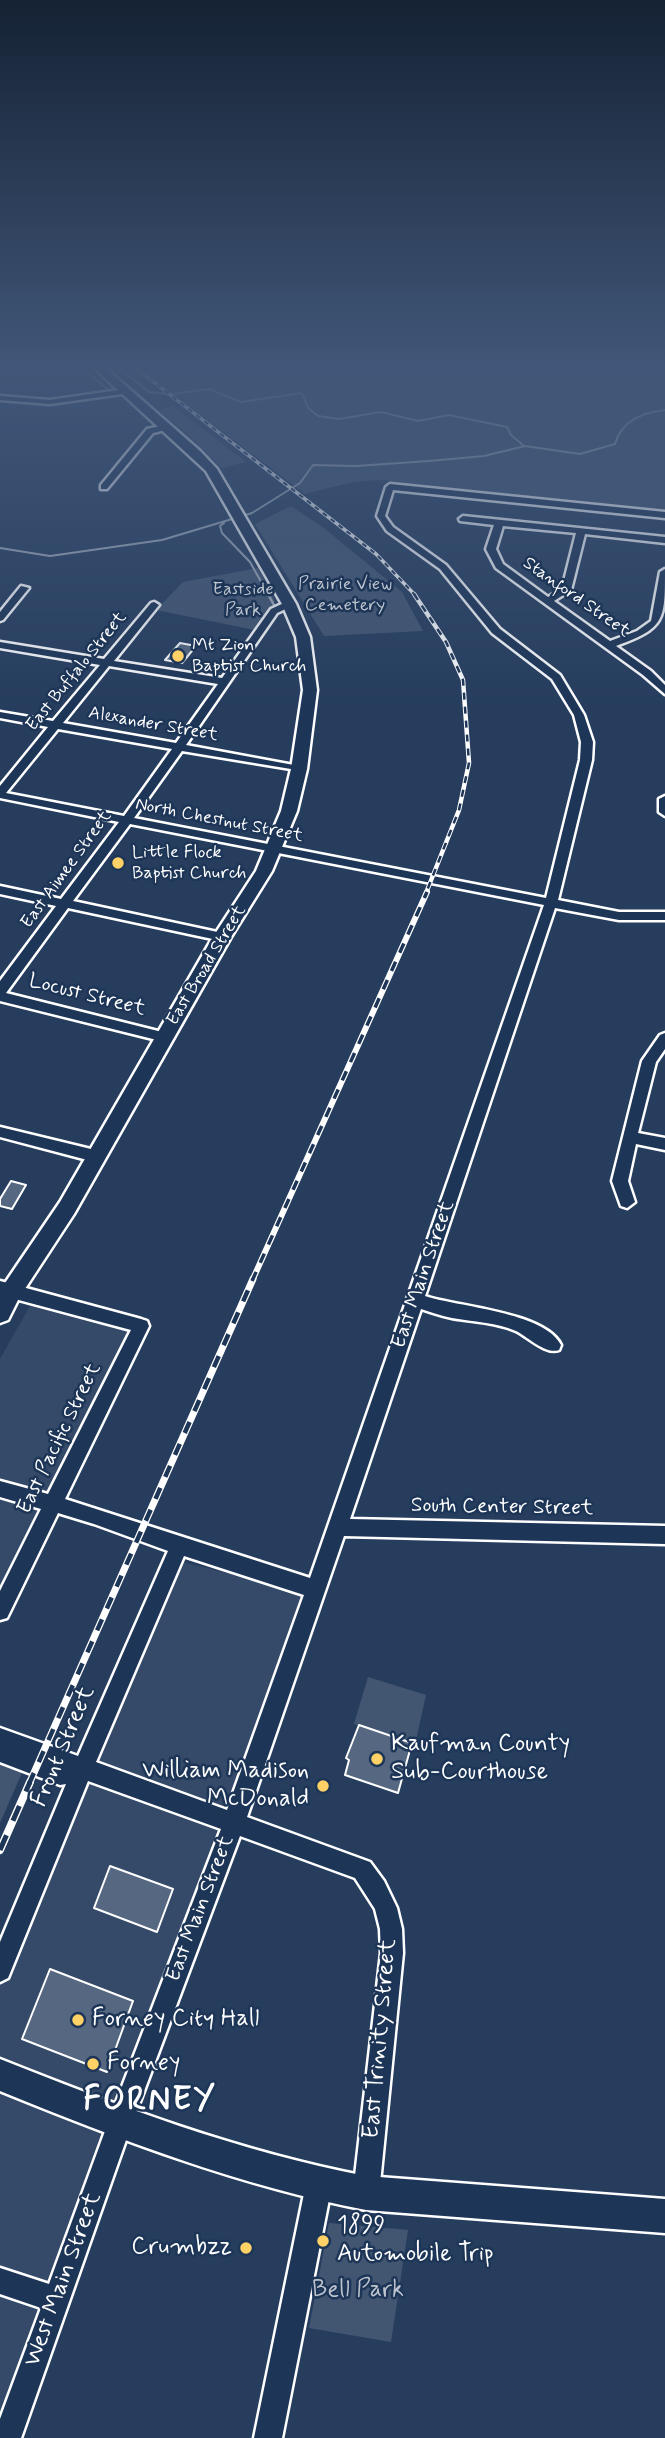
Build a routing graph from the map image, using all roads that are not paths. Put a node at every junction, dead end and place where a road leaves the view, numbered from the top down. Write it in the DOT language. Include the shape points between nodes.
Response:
graph roads {
  1 [pos="109,480"];
  2 [pos="217,480"];
  3 [pos="104,486"];
  4 [pos="665,515"];
  5 [pos="463,519"];
  6 [pos="499,523"];
  7 [pos="581,532"];
  8 [pos="665,540"];
  9 [pos="665,572"];
  10 [pos="24,587"];
  11 [pos="547,601"];
  12 [pos="289,604"];
  13 [pos="154,605"];
  14 [pos="0,618"];
  15 [pos="0,645"];
  16 [pos="610,645"];
  17 [pos="108,662"];
  18 [pos="225,682"];
  19 [pos="665,691"];
  20 [pos="0,715"];
  21 [pos="57,726"];
  22 [pos="179,747"];
  23 [pos="299,769"];
  24 [pos="0,794"];
  25 [pos="665,799"];
  26 [pos="665,812"];
  27 [pos="126,821"];
  28 [pos="274,850"];
  29 [pos="0,890"];
  30 [pos="551,902"];
  31 [pos="64,904"];
  32 [pos="665,916"];
  33 [pos="222,937"];
  34 [pos="0,994"];
  35 [pos="165,1037"];
  36 [pos="665,1038"];
  37 [pos="0,1132"];
  38 [pos="630,1137"];
  39 [pos="665,1144"];
  40 [pos="95,1156"];
  41 [pos="627,1202"];
  42 [pos="6,1290"];
  43 [pos="415,1300"];
  44 [pos="0,1314"];
  45 [pos="553,1345"];
  46 [pos="0,1489"];
  47 [pos="52,1505"];
  48 [pos="338,1527"];
  49 [pos="665,1535"];
  50 [pos="179,1546"];
  51 [pos="316,1589"];
  52 [pos="0,1611"];
  53 [pos="0,1738"];
  54 [pos="0,1752"];
  55 [pos="82,1770"];
  56 [pos="233,1825"];
  57 [pos="0,1970"];
  58 [pos="0,2076"];
  59 [pos="120,2123"];
  60 [pos="318,2184"];
  61 [pos="366,2193"];
  62 [pos="665,2216"];
  63 [pos="0,2281"];
  64 [pos="57,2300"];
  65 [pos="7,2438"];
  66 [pos="268,2438"];
  1 -- 3 [label="street"];
  2 -- 12 [label="main road, East Broad Street"];
  4 -- 30 [label="street, East Main Street" via="390,486 381,516 390,529 443,567 496,631 556,677 579,715 587,743 586,760"];
  5 -- 6 [label="street"];
  6 -- 7 [label="street"];
  6 -- 11 [label="street, Stanford Street" via="491,549 495,559 507,574"];
  7 -- 8 [label="street"];
  7 -- 11 [label="street" via="566,590"];
  9 -- 16 [label="street" via="658,620 652,628"];
  10 -- 14 [label="street"];
  11 -- 16 [label="street, Stanford Street"];
  12 -- 18 [label="street, East Aimee Street" via="274,611"];
  12 -- 23 [label="main road, East Broad Street" via="303,636 310,690"];
  13 -- 17 [label="street, East Buffalo Street"];
  15 -- 17 [label="street"];
  16 -- 19 [label="street, Stanford Street"];
  17 -- 18 [label="street"];
  17 -- 21 [label="street, East Buffalo Street"];
  18 -- 22 [label="street, East Aimee Street"];
  20 -- 21 [label="street, Alexander Street"];
  21 -- 22 [label="street, Alexander Street"];
  21 -- 24 [label="street, East Buffalo Street"];
  22 -- 23 [label="street, Alexander Street"];
  22 -- 27 [label="street, East Aimee Street"];
  23 -- 28 [label="main road, East Broad Street"];
  24 -- 27 [label="street, North Chestnut Street"];
  25 -- 26 [label="street"];
  27 -- 28 [label="street, North Chestnut Street"];
  27 -- 31 [label="street, East Aimee Street"];
  28 -- 30 [label="street, North Chestnut Street"];
  28 -- 33 [label="main road, East Broad Street"];
  29 -- 31 [label="street"];
  30 -- 32 [label="street, North Chestnut Street" via="619,916"];
  30 -- 43 [label="street, East Main Street"];
  31 -- 33 [label="street"];
  31 -- 34 [label="street, East Aimee Street"];
  33 -- 35 [label="main road, East Broad Street"];
  34 -- 35 [label="street, Locust Street"];
  35 -- 40 [label="main road, East Broad Street"];
  36 -- 38 [label="street" via="649,1061"];
  37 -- 40 [label="street"];
  38 -- 39 [label="street"];
  38 -- 41 [label="street" via="620,1181"];
  40 -- 42 [label="main road, East Broad Street" via="66,1208"];
  42 -- 44 [label="main road, East Broad Street"];
  42 -- 47 [label="street, East Pacific Street" via="141,1326"];
  43 -- 45 [label="street" via="450,1311 503,1318"];
  43 -- 48 [label="street, East Main Street"];
  46 -- 47 [label="street"];
  47 -- 50 [label="street" via="63,1516 138,1535 162,1548"];
  47 -- 52 [label="street, East Pacific Street"];
  48 -- 49 [label="street, South Center Street"];
  48 -- 51 [label="street, East Main Street"];
  50 -- 51 [label="street"];
  50 -- 55 [label="street, Front Street"];
  51 -- 56 [label="street, East Main Street"];
  53 -- 55 [label="street"];
  54 -- 55 [label="street" via="60,1773"];
  55 -- 56 [label="street"];
  55 -- 57 [label="street, Front Street"];
  56 -- 59 [label="street, East Main Street"];
  56 -- 61 [label="street, East Trinity Street" via="362,1870 377,1887 391,1921 392,1953"];
  58 -- 59 [label="main road"];
  59 -- 60 [label="main road"];
  59 -- 64 [label="street, West Main Street"];
  60 -- 61 [label="main road"];
  60 -- 66 [label="street"];
  61 -- 62 [label="main road"];
  63 -- 64 [label="street"];
  64 -- 65 [label="street, West Main Street"];
}
